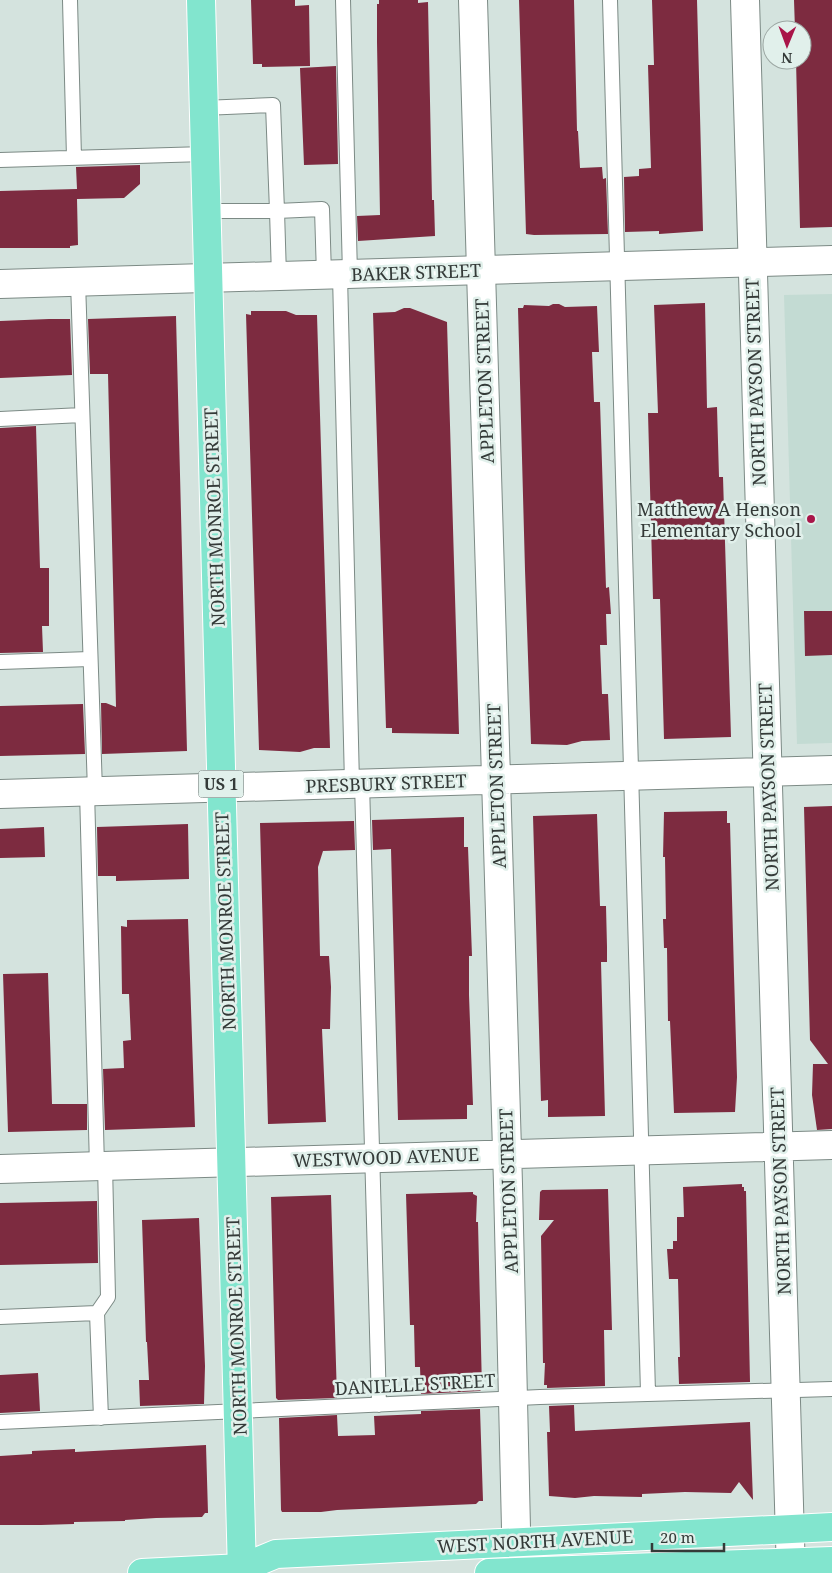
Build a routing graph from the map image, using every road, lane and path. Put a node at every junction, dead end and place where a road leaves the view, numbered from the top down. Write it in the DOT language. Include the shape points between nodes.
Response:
graph roads {
  1 [pos="70,0"];
  2 [pos="201,0"];
  3 [pos="342,0"];
  4 [pos="473,0"];
  5 [pos="610,0"];
  6 [pos="744,0"];
  7 [pos="203,108"];
  8 [pos="205,154"];
  9 [pos="74,158"];
  10 [pos="0,160"];
  11 [pos="207,211"];
  12 [pos="277,211"];
  13 [pos="832,260"];
  14 [pos="752,263"];
  15 [pos="618,266"];
  16 [pos="481,271"];
  17 [pos="338,275"];
  18 [pos="279,276"];
  19 [pos="208,278"];
  20 [pos="78,282"];
  21 [pos="0,284"];
  22 [pos="82,415"];
  23 [pos="0,419"];
  24 [pos="90,659"];
  25 [pos="0,662"];
  26 [pos="832,770"];
  27 [pos="767,772"];
  28 [pos="632,776"];
  29 [pos="496,780"];
  30 [pos="357,784"];
  31 [pos="221,788"];
  32 [pos="91,791"];
  33 [pos="0,794"];
  34 [pos="832,1145"];
  35 [pos="778,1146"];
  36 [pos="642,1150"];
  37 [pos="506,1154"];
  38 [pos="372,1158"];
  39 [pos="231,1162"];
  40 [pos="101,1165"];
  41 [pos="0,1168"];
  42 [pos="97,1313"];
  43 [pos="0,1317"];
  44 [pos="832,1389"];
  45 [pos="786,1390"];
  46 [pos="648,1393"];
  47 [pos="514,1398"];
  48 [pos="379,1405"];
  49 [pos="238,1412"];
  50 [pos="101,1418"];
  51 [pos="0,1422"];
  52 [pos="832,1527"];
  53 [pos="789,1528"];
  54 [pos="517,1541"];
  55 [pos="832,1561"];
  56 [pos="791,1568"];
  57 [pos="247,1571"];
  58 [pos="517,1572"];
  59 [pos="142,1573"];
  60 [pos="489,1573"];
  1 -- 9 [label="lane"];
  2 -- 7 [label="main road, NORTH MONROE STREET / US 1"];
  3 -- 17 [label="lane"];
  4 -- 16 [label="street, APPLETON STREET"];
  5 -- 15 [label="lane"];
  6 -- 14 [label="street, NORTH PAYSON STREET"];
  7 -- 8 [label="main road, NORTH MONROE STREET / US 1"];
  7 -- 12 [label="lane" via="273,105"];
  8 -- 9 [label="lane"];
  8 -- 11 [label="main road, NORTH MONROE STREET / US 1"];
  9 -- 10 [label="lane"];
  11 -- 12 [label="lane"];
  11 -- 19 [label="main road, NORTH MONROE STREET / US 1"];
  12 -- 17 [label="lane" via="322,209"];
  12 -- 18 [label="lane"];
  13 -- 14 [label="street, BAKER STREET"];
  14 -- 15 [label="street, BAKER STREET"];
  14 -- 27 [label="street, NORTH PAYSON STREET"];
  15 -- 16 [label="street, BAKER STREET"];
  15 -- 28 [label="lane"];
  16 -- 17 [label="street, BAKER STREET"];
  16 -- 29 [label="street, APPLETON STREET"];
  17 -- 18 [label="street, BAKER STREET"];
  17 -- 30 [label="lane"];
  18 -- 19 [label="street, BAKER STREET"];
  19 -- 20 [label="street, BAKER STREET"];
  19 -- 31 [label="main road, NORTH MONROE STREET / US 1"];
  20 -- 21 [label="street, BAKER STREET"];
  20 -- 22 [label="lane"];
  22 -- 23 [label="lane"];
  22 -- 24 [label="lane"];
  24 -- 25 [label="lane"];
  24 -- 32 [label="lane"];
  26 -- 27 [label="street, PRESBURY STREET"];
  27 -- 28 [label="street, PRESBURY STREET"];
  27 -- 35 [label="street, NORTH PAYSON STREET"];
  28 -- 29 [label="street, PRESBURY STREET"];
  28 -- 36 [label="lane"];
  29 -- 30 [label="street, PRESBURY STREET"];
  29 -- 37 [label="street, APPLETON STREET"];
  30 -- 31 [label="street, PRESBURY STREET"];
  30 -- 38 [label="lane"];
  31 -- 32 [label="street, PRESBURY STREET"];
  31 -- 39 [label="main road, NORTH MONROE STREET / US 1"];
  32 -- 33 [label="street, PRESBURY STREET"];
  32 -- 40 [label="lane"];
  34 -- 35 [label="street, WESTWOOD AVENUE"];
  35 -- 36 [label="street, WESTWOOD AVENUE"];
  35 -- 45 [label="street, NORTH PAYSON STREET"];
  36 -- 37 [label="street, WESTWOOD AVENUE"];
  36 -- 46 [label="lane"];
  37 -- 38 [label="street, WESTWOOD AVENUE"];
  37 -- 47 [label="street, APPLETON STREET"];
  38 -- 39 [label="street, WESTWOOD AVENUE"];
  38 -- 48 [label="lane"];
  39 -- 40 [label="street, WESTWOOD AVENUE"];
  39 -- 49 [label="main road, NORTH MONROE STREET / US 1"];
  40 -- 41 [label="street, WESTWOOD AVENUE"];
  40 -- 42 [label="lane" via="108,1297"];
  42 -- 43 [label="lane"];
  42 -- 50 [label="lane"];
  44 -- 45 [label="lane, DANIELLE STREET"];
  45 -- 46 [label="lane, DANIELLE STREET"];
  45 -- 53 [label="street, NORTH PAYSON STREET"];
  46 -- 47 [label="lane, DANIELLE STREET"];
  47 -- 48 [label="lane, DANIELLE STREET"];
  47 -- 54 [label="street, APPLETON STREET"];
  48 -- 49 [label="lane, DANIELLE STREET"];
  49 -- 50 [label="lane, DANIELLE STREET"];
  49 -- 57 [label="main road, NORTH MONROE STREET / US 1"];
  50 -- 51 [label="lane, DANIELLE STREET"];
  52 -- 53 [label="main road, WEST NORTH AVENUE"];
  53 -- 54 [label="main road, WEST NORTH AVENUE"];
  53 -- 56 [label="street, NORTH PAYSON STREET"];
  54 -- 57 [label="main road, WEST NORTH AVENUE" via="276,1554"];
  54 -- 58 [label="street, APPLETON STREET"];
  55 -- 56 [label="main road, WEST NORTH AVENUE"];
  56 -- 58 [label="main road, WEST NORTH AVENUE"];
  57 -- 59 [label="main road, WEST NORTH AVENUE"];
  58 -- 60 [label="main road, WEST NORTH AVENUE"];
}
